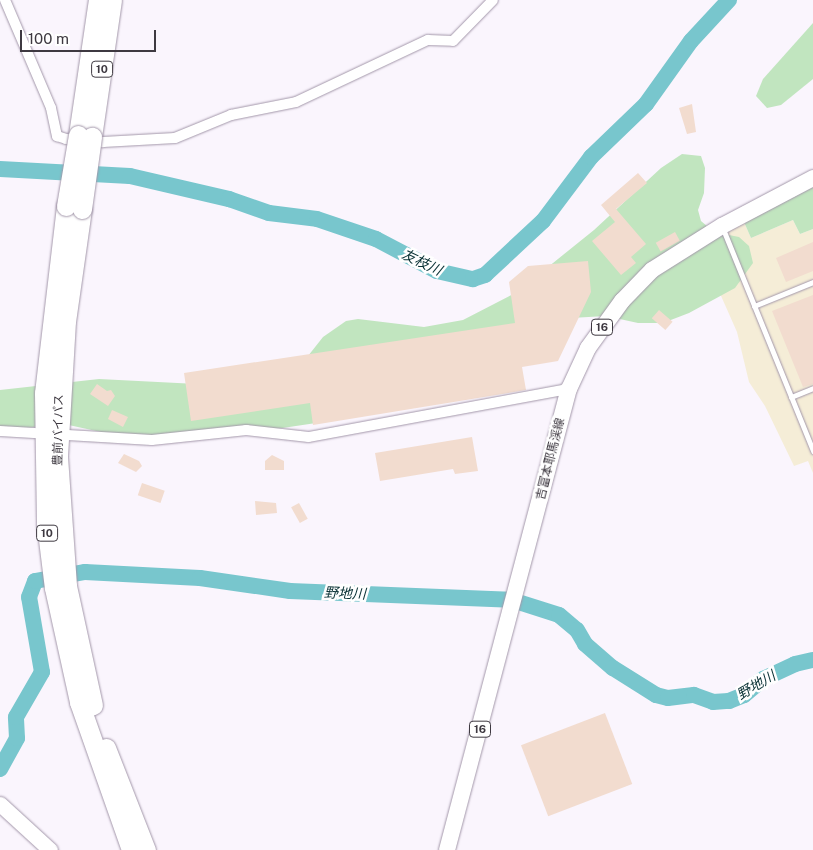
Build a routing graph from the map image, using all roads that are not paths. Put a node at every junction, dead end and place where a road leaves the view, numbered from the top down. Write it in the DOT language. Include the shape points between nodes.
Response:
graph roads {
  1 [pos="5,0"];
  2 [pos="98,0"];
  3 [pos="112,0"];
  4 [pos="493,0"];
  5 [pos="85,136"];
  6 [pos="813,178"];
  7 [pos="722,226"];
  8 [pos="813,282"];
  9 [pos="754,306"];
  10 [pos="813,388"];
  11 [pos="569,389"];
  12 [pos="791,397"];
  13 [pos="0,430"];
  14 [pos="813,432"];
  15 [pos="50,433"];
  16 [pos="806,435"];
  17 [pos="813,451"];
  18 [pos="0,804"];
  19 [pos="50,850"];
  20 [pos="131,850"];
  21 [pos="146,850"];
  22 [pos="447,850"];
  1 -- 4 [label="street" via="51,108 57,136 103,142 176,138 231,115 296,102 428,40 453,41"];
  2 -- 5 [label="highway, 豊前バイパス / 10"];
  3 -- 5 [label="highway, 豊前バイパス / 10"];
  5 -- 15 [label="highway, 豊前バイパス / 10, bridge" via="74,207 66,321"];
  6 -- 7 [label="main road, 吉富本耶馬渓線 / 16"];
  7 -- 9 [label="lane"];
  7 -- 11 [label="main road, 吉富本耶馬渓線 / 16" via="674,254 635,286 588,348"];
  8 -- 9 [label="lane"];
  9 -- 12 [label="lane"];
  10 -- 12 [label="lane"];
  11 -- 15 [label="street" via="309,437 246,430 152,440"];
  11 -- 22 [label="main road, 吉富本耶馬渓線 / 16"];
  12 -- 16 [label="lane"];
  13 -- 15 [label="street"];
  14 -- 16 [label="lane"];
  15 -- 20 [label="highway, 豊前バイパス / 10" via="46,523 67,654 93,749"];
  15 -- 21 [label="highway, 豊前バイパス / 10" via="67,586 80,648 106,746"];
  16 -- 17 [label="lane"];
  18 -- 19 [label="main road"];
}
